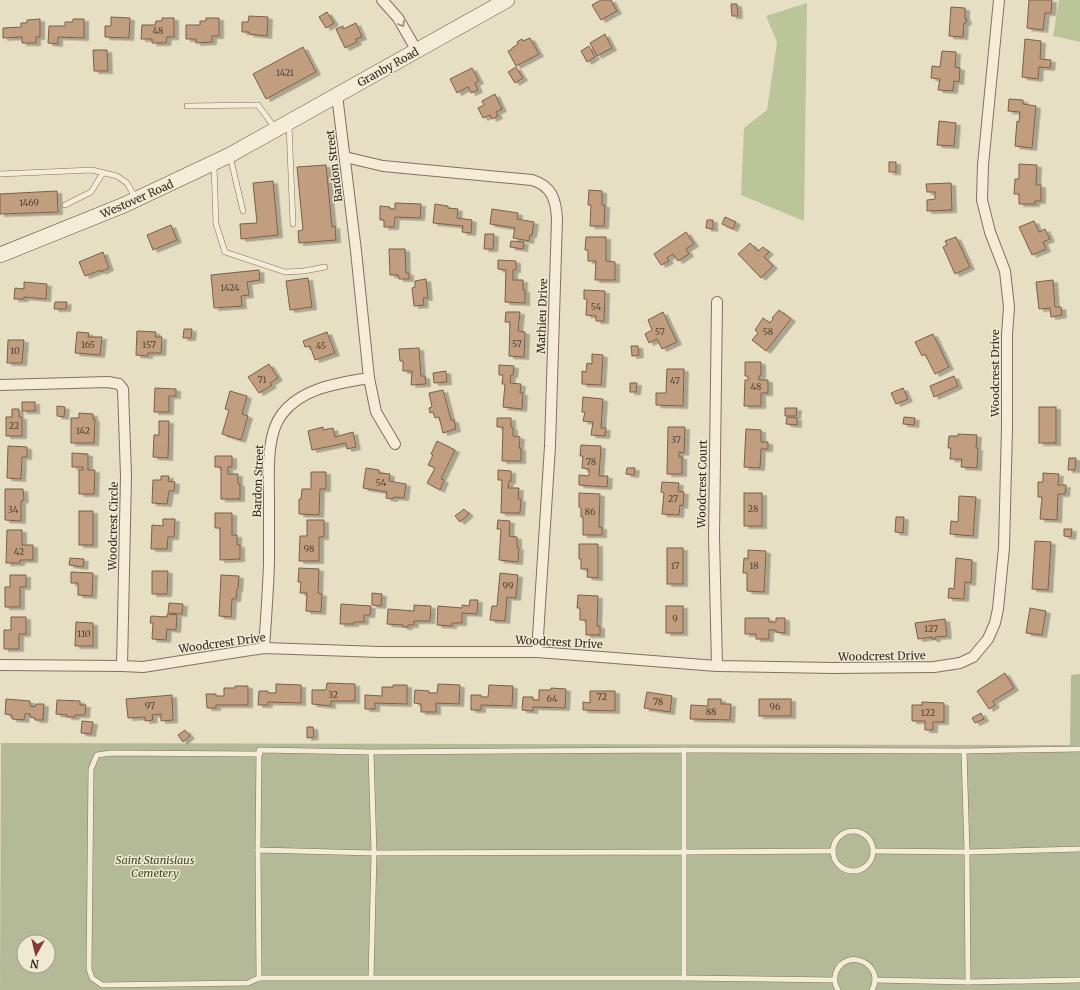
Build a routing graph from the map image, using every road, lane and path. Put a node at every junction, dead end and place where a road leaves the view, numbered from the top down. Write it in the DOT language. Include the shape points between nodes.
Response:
graph roads {
  1 [pos="382,0"];
  2 [pos="507,0"];
  3 [pos="999,0"];
  4 [pos="417,51"];
  5 [pos="337,95"];
  6 [pos="187,106"];
  7 [pos="278,128"];
  8 [pos="230,155"];
  9 [pos="345,157"];
  10 [pos="214,162"];
  11 [pos="103,173"];
  12 [pos="0,174"];
  13 [pos="136,200"];
  14 [pos="65,205"];
  15 [pos="243,212"];
  16 [pos="293,224"];
  17 [pos="0,255"];
  18 [pos="325,267"];
  19 [pos="717,302"];
  20 [pos="369,378"];
  21 [pos="0,385"];
  22 [pos="395,444"];
  23 [pos="264,648"];
  24 [pos="536,652"];
  25 [pos="0,665"];
  26 [pos="122,666"];
  27 [pos="717,666"];
  28 [pos="1080,749"];
  29 [pos="684,750"];
  30 [pos="964,751"];
  31 [pos="371,752"];
  32 [pos="260,754"];
  33 [pos="1080,849"];
  34 [pos="258,850"];
  35 [pos="832,851"];
  36 [pos="874,851"];
  37 [pos="684,852"];
  38 [pos="967,852"];
  39 [pos="374,853"];
  40 [pos="259,978"];
  41 [pos="370,978"];
  42 [pos="684,978"];
  43 [pos="834,980"];
  44 [pos="875,980"];
  45 [pos="1080,980"];
  46 [pos="968,982"];
  47 [pos="838,990"];
  48 [pos="872,990"];
  1 -- 4 [label="street, one-way" via="398,18"];
  2 -- 4 [label="main road, Granby Road"];
  3 -- 27 [label="street, Woodcrest Drive" via="982,200 990,232 1005,270 1009,307 1004,548 998,608 992,631 973,657 946,666"];
  4 -- 5 [label="main road, Granby Road"];
  5 -- 7 [label="main road, Granby Road"];
  5 -- 9 [label="street, Bardon Street"];
  6 -- 7 [label="lane" via="258,105"];
  7 -- 8 [label="main road, Westover Road"];
  7 -- 16 [label="lane"];
  8 -- 10 [label="main road, Westover Road"];
  8 -- 15 [label="lane"];
  9 -- 20 [label="street, Bardon Street"];
  9 -- 24 [label="street, Mathieu Drive" via="383,166 532,180 548,189 555,202 557,219 550,446"];
  10 -- 13 [label="main road, Westover Road"];
  10 -- 18 [label="lane" via="216,224 225,252 285,272"];
  11 -- 12 [label="lane" via="92,170"];
  11 -- 13 [label="lane" via="117,176 127,183"];
  11 -- 14 [label="lane" via="91,192"];
  13 -- 17 [label="main road, Westover Road"];
  19 -- 27 [label="street, Woodcrest Court" via="714,536"];
  20 -- 22 [label="street, Bardon Street" via="376,412"];
  20 -- 23 [label="street, Bardon Street" via="336,384 309,393 289,407 276,423 272,435 270,462 269,564"];
  21 -- 26 [label="street, Woodcrest Circle" via="108,382 119,384 123,389 126,476"];
  23 -- 24 [label="street, Woodcrest Drive" via="380,652"];
  23 -- 26 [label="street, Woodcrest Drive" via="143,667"];
  24 -- 27 [label="street, Woodcrest Drive"];
  25 -- 26 [label="street"];
  28 -- 30 [label="lane"];
  29 -- 30 [label="lane"];
  29 -- 31 [label="lane"];
  29 -- 37 [label="lane"];
  30 -- 38 [label="lane"];
  31 -- 32 [label="lane" via="259,750"];
  31 -- 39 [label="lane"];
  32 -- 34 [label="lane"];
  32 -- 40 [label="lane" via="97,755 91,768 89,969 92,978 102,985 248,983"];
  33 -- 38 [label="lane"];
  34 -- 39 [label="lane"];
  34 -- 40 [label="lane"];
  35 -- 36 [label="lane" via="837,864 849,871 857,871 869,864"];
  35 -- 36 [label="lane" via="841,834 854,830 866,834"];
  35 -- 37 [label="lane"];
  36 -- 38 [label="lane"];
  37 -- 39 [label="lane"];
  37 -- 42 [label="lane"];
  38 -- 46 [label="lane"];
  39 -- 41 [label="lane"];
  40 -- 41 [label="lane"];
  41 -- 42 [label="lane"];
  42 -- 43 [label="lane"];
  43 -- 44 [label="lane" via="842,963 854,959 867,963 874,973"];
  43 -- 47 [label="lane"];
  44 -- 46 [label="lane"];
  44 -- 48 [label="lane"];
  45 -- 46 [label="lane"];
}
